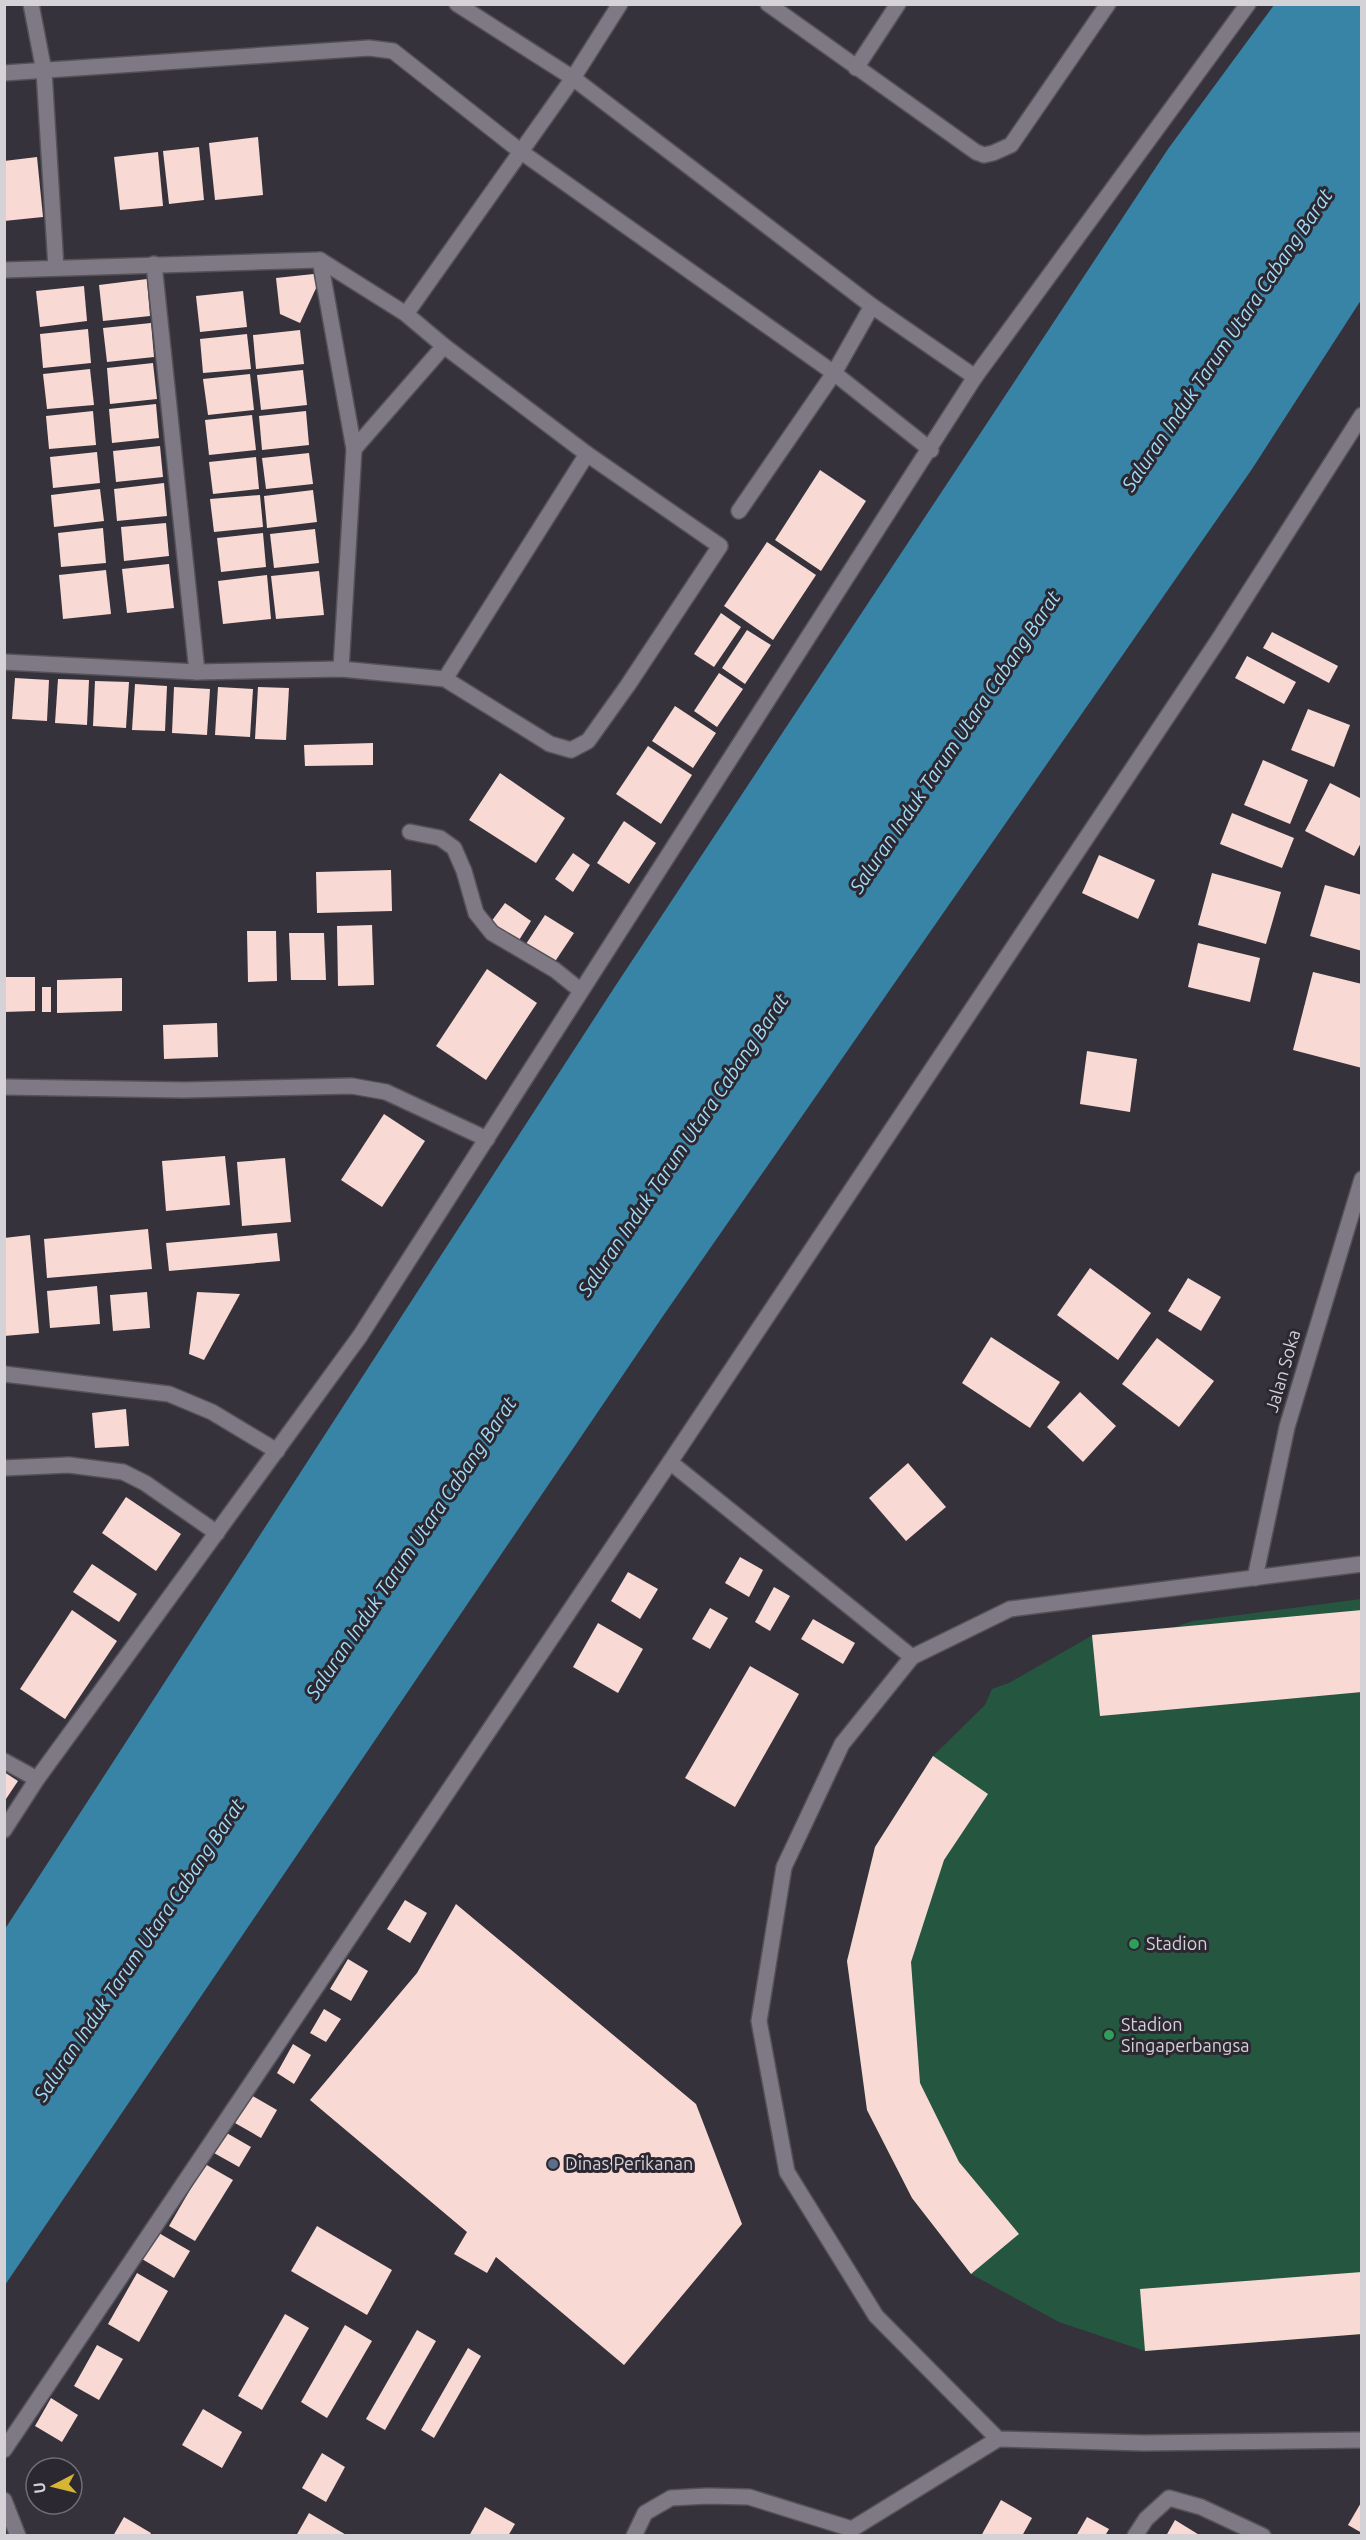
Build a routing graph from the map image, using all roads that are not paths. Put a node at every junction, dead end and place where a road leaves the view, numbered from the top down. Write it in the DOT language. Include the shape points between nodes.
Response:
graph roads {
  1 [pos="31,4"];
  2 [pos="458,4"];
  3 [pos="620,4"];
  4 [pos="768,4"];
  5 [pos="898,4"];
  6 [pos="1108,4"];
  7 [pos="1248,4"];
  8 [pos="856,68"];
  9 [pos="44,71"];
  10 [pos="4,73"];
  11 [pos="573,78"];
  12 [pos="520,151"];
  13 [pos="320,260"];
  14 [pos="154,264"];
  15 [pos="56,268"];
  16 [pos="4,270"];
  17 [pos="872,306"];
  18 [pos="406,314"];
  19 [pos="444,346"];
  20 [pos="834,373"];
  21 [pos="975,377"];
  22 [pos="1362,415"];
  23 [pos="354,449"];
  24 [pos="931,450"];
  25 [pos="587,454"];
  26 [pos="738,511"];
  27 [pos="5,659"];
  28 [pos="341,669"];
  29 [pos="197,672"];
  30 [pos="445,679"];
  31 [pos="410,832"];
  32 [pos="580,990"];
  33 [pos="4,1088"];
  34 [pos="487,1139"];
  35 [pos="1362,1179"];
  36 [pos="4,1374"];
  37 [pos="277,1451"];
  38 [pos="670,1461"];
  39 [pos="4,1468"];
  40 [pos="217,1533"];
  41 [pos="1362,1564"];
  42 [pos="1255,1578"];
  43 [pos="912,1657"];
  44 [pos="4,1761"];
  45 [pos="37,1779"];
  46 [pos="4,1830"];
  47 [pos="998,2439"];
  48 [pos="1362,2440"];
  49 [pos="4,2450"];
  50 [pos="4,2500"];
  51 [pos="851,2532"];
  52 [pos="18,2535"];
  53 [pos="634,2535"];
  54 [pos="1135,2535"];
  55 [pos="1263,2535"];
  1 -- 9 [label="street"];
  2 -- 11 [label="street"];
  3 -- 11 [label="street"];
  4 -- 8 [label="street"];
  5 -- 8 [label="street"];
  6 -- 8 [label="street" via="1011,145 993,153 976,152"];
  7 -- 21 [label="street"];
  9 -- 10 [label="street"];
  9 -- 12 [label="street" via="369,48 393,51"];
  9 -- 15 [label="street"];
  11 -- 12 [label="street"];
  11 -- 17 [label="street"];
  12 -- 18 [label="street"];
  12 -- 20 [label="street"];
  13 -- 14 [label="street"];
  13 -- 18 [label="street"];
  13 -- 23 [label="street"];
  14 -- 15 [label="street"];
  14 -- 29 [label="street"];
  15 -- 16 [label="street"];
  17 -- 20 [label="street"];
  17 -- 21 [label="street"];
  18 -- 19 [label="street"];
  19 -- 23 [label="street"];
  19 -- 25 [label="street"];
  20 -- 24 [label="street"];
  20 -- 26 [label="street"];
  21 -- 24 [label="street"];
  22 -- 38 [label="street" via="1219,639"];
  23 -- 28 [label="street"];
  24 -- 32 [label="street"];
  25 -- 30 [label="street"];
  25 -- 30 [label="street" via="720,546 588,741 571,750 550,744"];
  27 -- 29 [label="street"];
  28 -- 29 [label="street"];
  28 -- 30 [label="street"];
  31 -- 32 [label="street" via="440,838 454,848 476,913 492,933 555,970"];
  32 -- 34 [label="street"];
  33 -- 34 [label="street" via="184,1090 352,1086 386,1092"];
  34 -- 37 [label="street" via="360,1336"];
  35 -- 42 [label="street, Jalan Soka" via="1287,1427"];
  36 -- 37 [label="street" via="169,1394 212,1412"];
  37 -- 40 [label="street"];
  38 -- 43 [label="street"];
  38 -- 49 [label="street"];
  39 -- 40 [label="street" via="69,1465 123,1472"];
  40 -- 45 [label="street"];
  41 -- 42 [label="street"];
  42 -- 43 [label="street" via="1011,1609"];
  43 -- 47 [label="street" via="842,1744 784,1867 759,2021 787,2172 876,2316"];
  44 -- 45 [label="street"];
  45 -- 46 [label="street"];
  47 -- 48 [label="street" via="1144,2444"];
  47 -- 51 [label="street"];
  50 -- 52 [label="street"];
  51 -- 53 [label="street" via="749,2497 707,2496 671,2498 645,2513"];
  54 -- 55 [label="street" via="1169,2498 1201,2507"];
}
